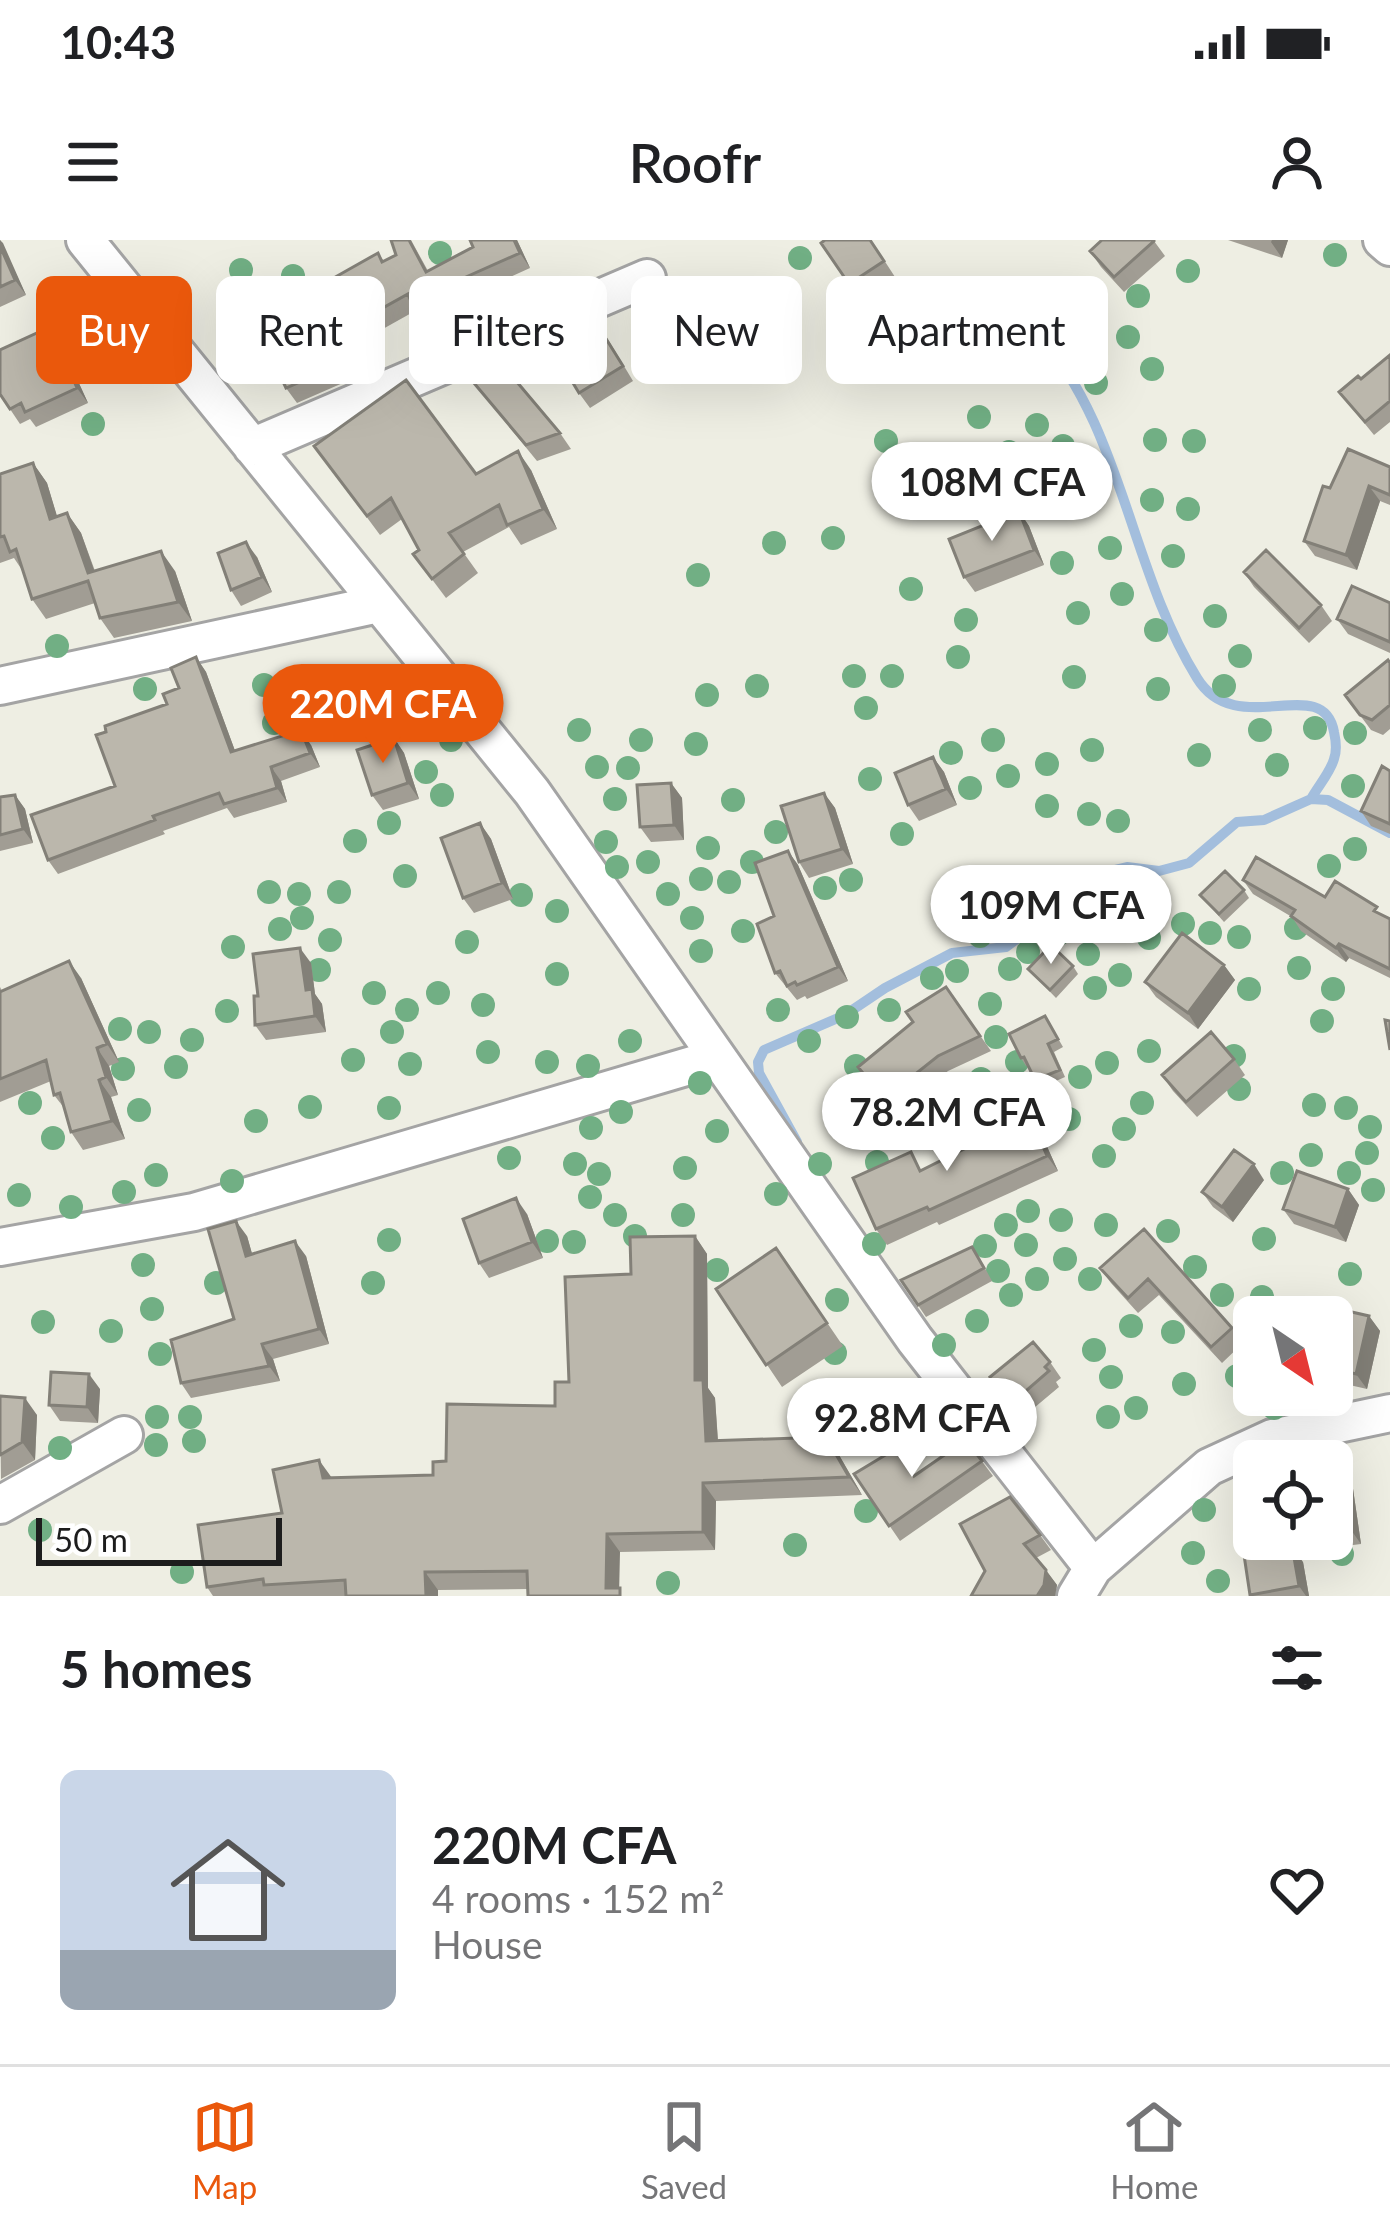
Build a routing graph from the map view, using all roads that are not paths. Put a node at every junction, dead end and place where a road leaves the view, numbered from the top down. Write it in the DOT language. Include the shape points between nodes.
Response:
graph roads {
  1 [pos="85,240"];
  2 [pos="1382,240"];
  3 [pos="1390,247"];
  4 [pos="631,285"];
  5 [pos="252,447"];
  6 [pos="379,604"];
  7 [pos="0,686"];
  8 [pos="716,1058"];
  9 [pos="0,1247"];
  10 [pos="1390,1413"];
  11 [pos="124,1435"];
  12 [pos="0,1505"];
  13 [pos="1084,1582"];
  1 -- 5 [label="street"];
  2 -- 3 [label="street"];
  4 -- 5 [label="street"];
  5 -- 6 [label="street"];
  6 -- 7 [label="street"];
  6 -- 8 [label="street" via="532,792"];
  8 -- 9 [label="street" via="194,1213"];
  8 -- 13 [label="street"];
  10 -- 13 [label="street" via="1272,1438 1209,1467"];
  11 -- 12 [label="street"];
}
